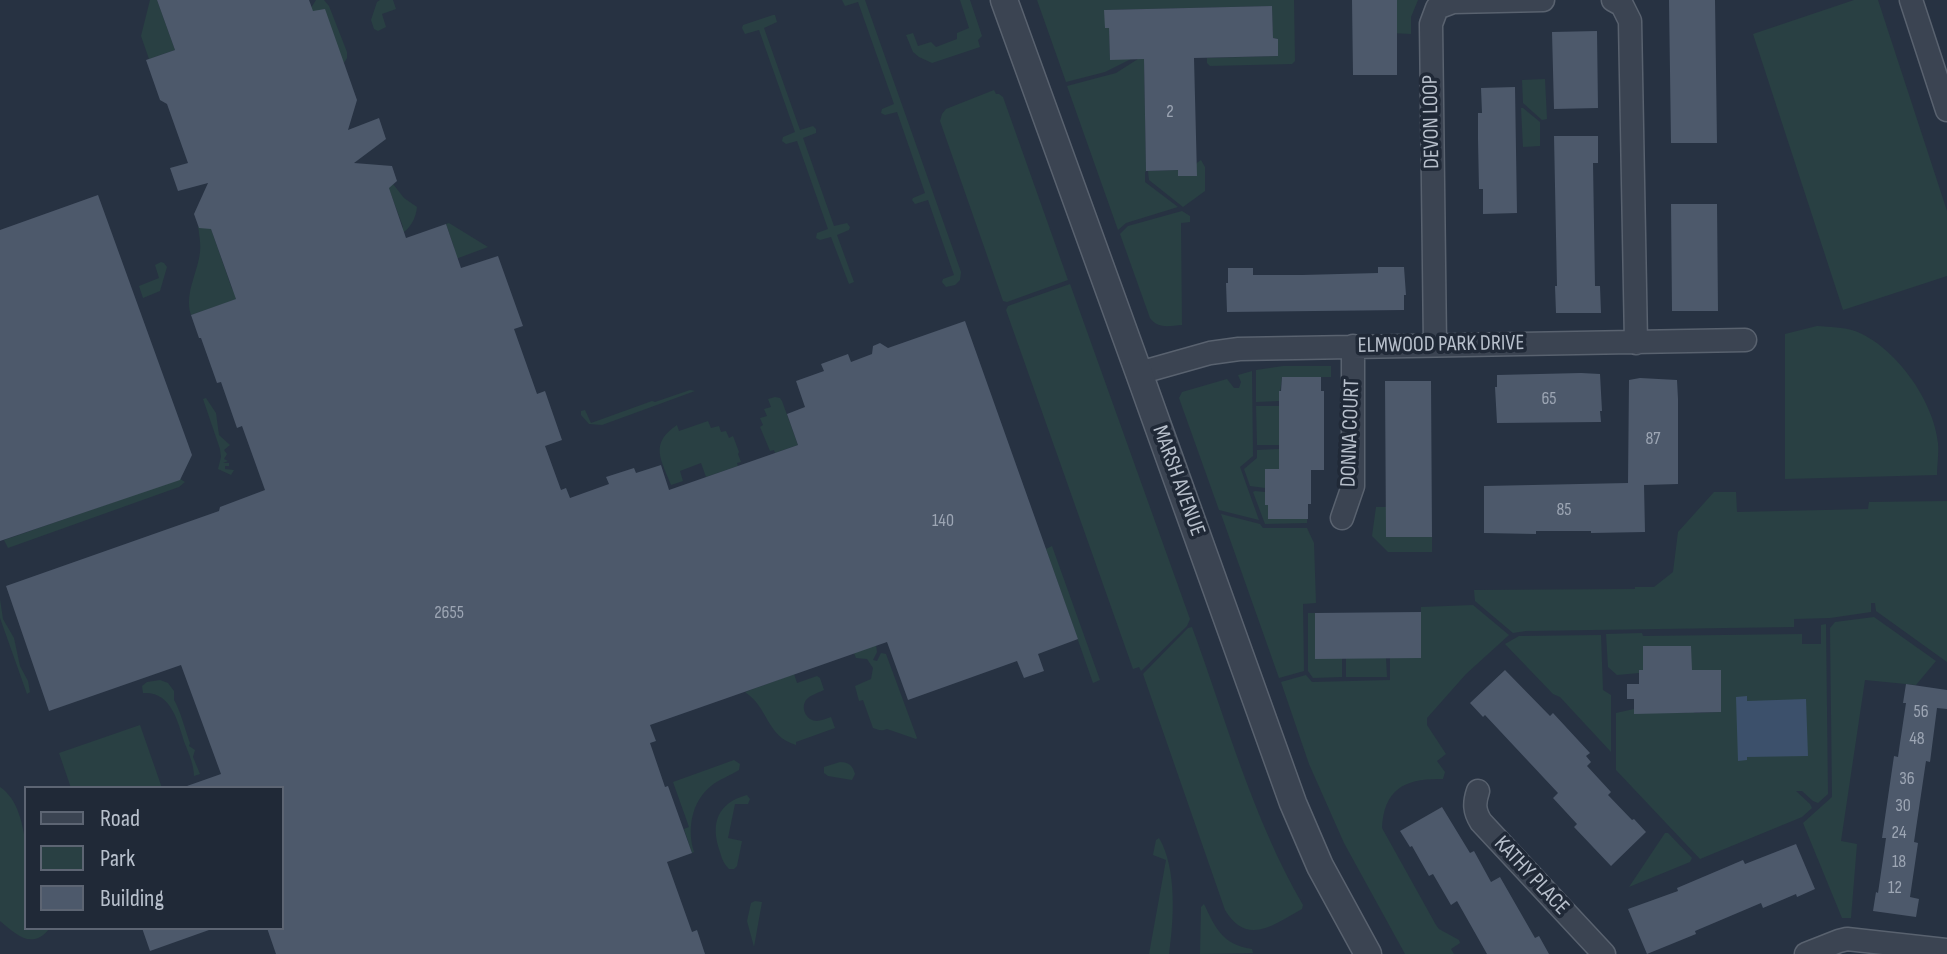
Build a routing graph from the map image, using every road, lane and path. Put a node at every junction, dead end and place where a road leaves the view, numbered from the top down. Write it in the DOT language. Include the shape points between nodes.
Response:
graph roads {
  1 [pos="1004,0"];
  2 [pos="1543,0"];
  3 [pos="1613,0"];
  4 [pos="1911,0"];
  5 [pos="1947,110"];
  6 [pos="1745,340"];
  7 [pos="1636,343"];
  8 [pos="1435,345"];
  9 [pos="1353,346"];
  10 [pos="1139,373"];
  11 [pos="1342,518"];
  12 [pos="1478,791"];
  13 [pos="1947,950"];
  14 [pos="1368,954"];
  15 [pos="1604,954"];
  16 [pos="1806,954"];
  1 -- 10 [label="street, MARSH AVENUE"];
  2 -- 8 [label="street, DEVON LOOP" via="1453,2 1437,8 1433,16"];
  3 -- 7 [label="street" via="1630,21"];
  4 -- 5 [label="street"];
  6 -- 7 [label="street, ELMWOOD PARK DRIVE"];
  7 -- 8 [label="street, ELMWOOD PARK DRIVE"];
  8 -- 9 [label="street, ELMWOOD PARK DRIVE"];
  9 -- 10 [label="street, ELMWOOD PARK DRIVE" via="1239,349"];
  9 -- 11 [label="street, DONNA COURT" via="1353,486"];
  10 -- 14 [label="street, MARSH AVENUE" via="1293,803"];
  12 -- 15 [label="street, KATHY PLACE" via="1475,809 1481,822"];
  13 -- 16 [label="street" via="1847,939"];
}
